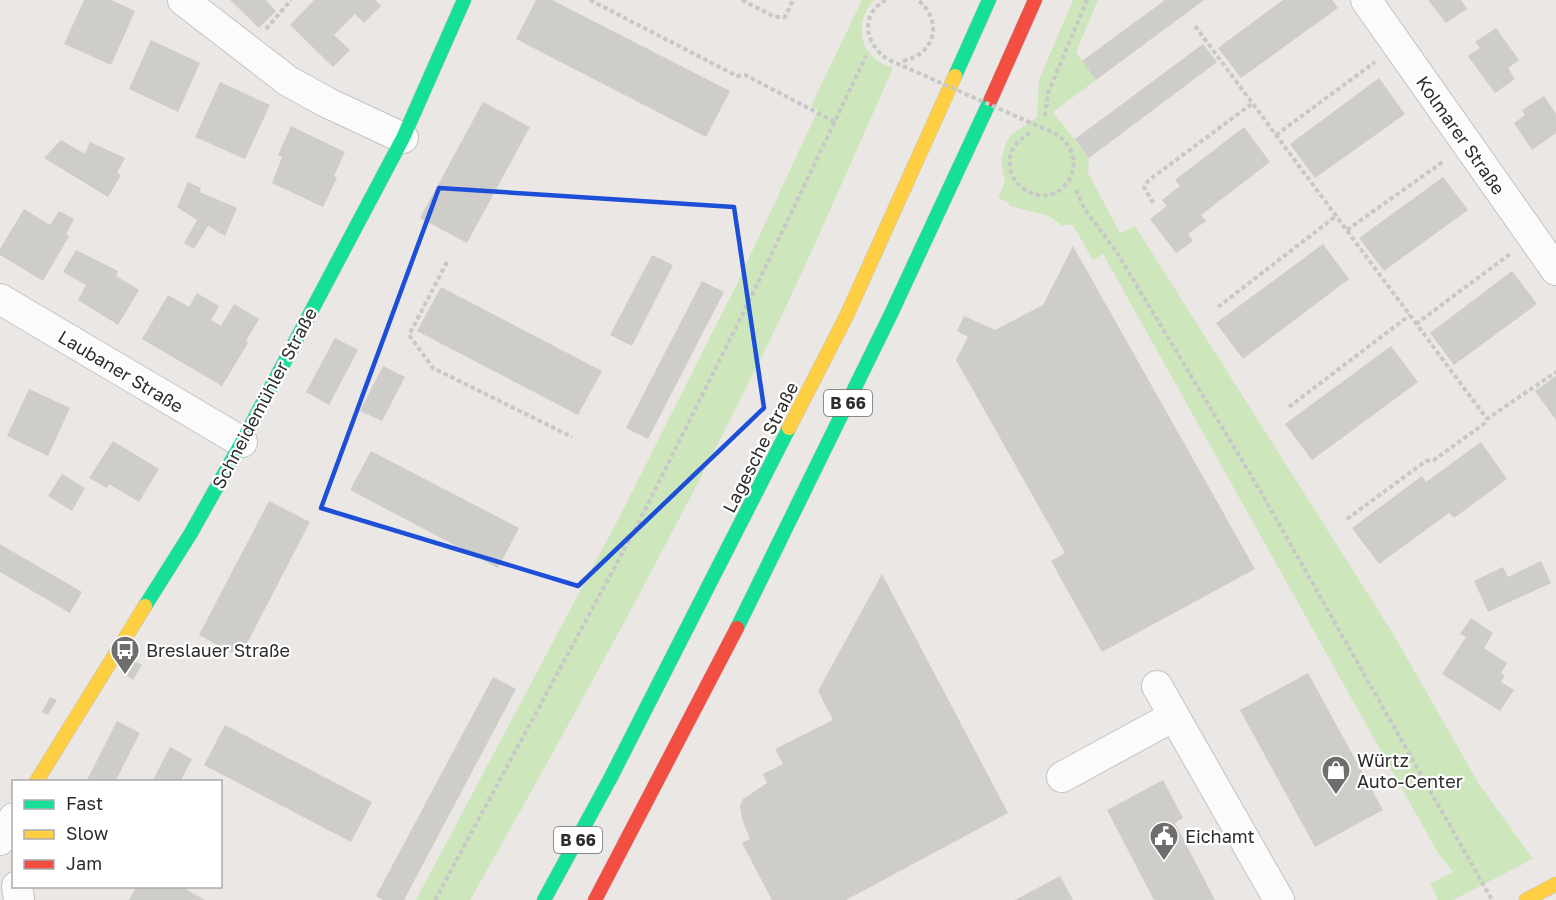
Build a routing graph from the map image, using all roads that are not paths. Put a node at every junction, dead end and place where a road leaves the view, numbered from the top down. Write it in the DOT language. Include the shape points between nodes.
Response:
graph roads {
  1 [pos="183,0"];
  2 [pos="464,0"];
  3 [pos="989,0"];
  4 [pos="1035,0"];
  5 [pos="1366,0"];
  6 [pos="403,138"];
  7 [pos="1556,270"];
  8 [pos="0,299"];
  9 [pos="242,442"];
  10 [pos="1157,686"];
  11 [pos="1174,716"];
  12 [pos="1062,777"];
  13 [pos="37,780"];
  14 [pos="12,821"];
  15 [pos="0,840"];
  16 [pos="1556,884"];
  17 [pos="544,900"];
  18 [pos="595,900"];
  19 [pos="1279,900"];
  20 [pos="1526,900"];
  1 -- 6 [label="street" via="288,81"];
  2 -- 6 [label="main road, Schneidemühler Straße"];
  3 -- 17 [label="main road, Lagesche Straße / B 66" via="846,317 621,758"];
  4 -- 18 [label="main road, B 66" via="983,120 768,567"];
  5 -- 7 [label="street, Kolmarer Straße"];
  6 -- 9 [label="main road, Schneidemühler Straße"];
  8 -- 9 [label="street, Laubaner Straße"];
  9 -- 13 [label="main road, Schneidemühler Straße" via="191,532"];
  10 -- 11 [label="street"];
  11 -- 12 [label="street"];
  11 -- 19 [label="street"];
  14 -- 15 [label="street"];
  16 -- 20 [label="main road"];
}
